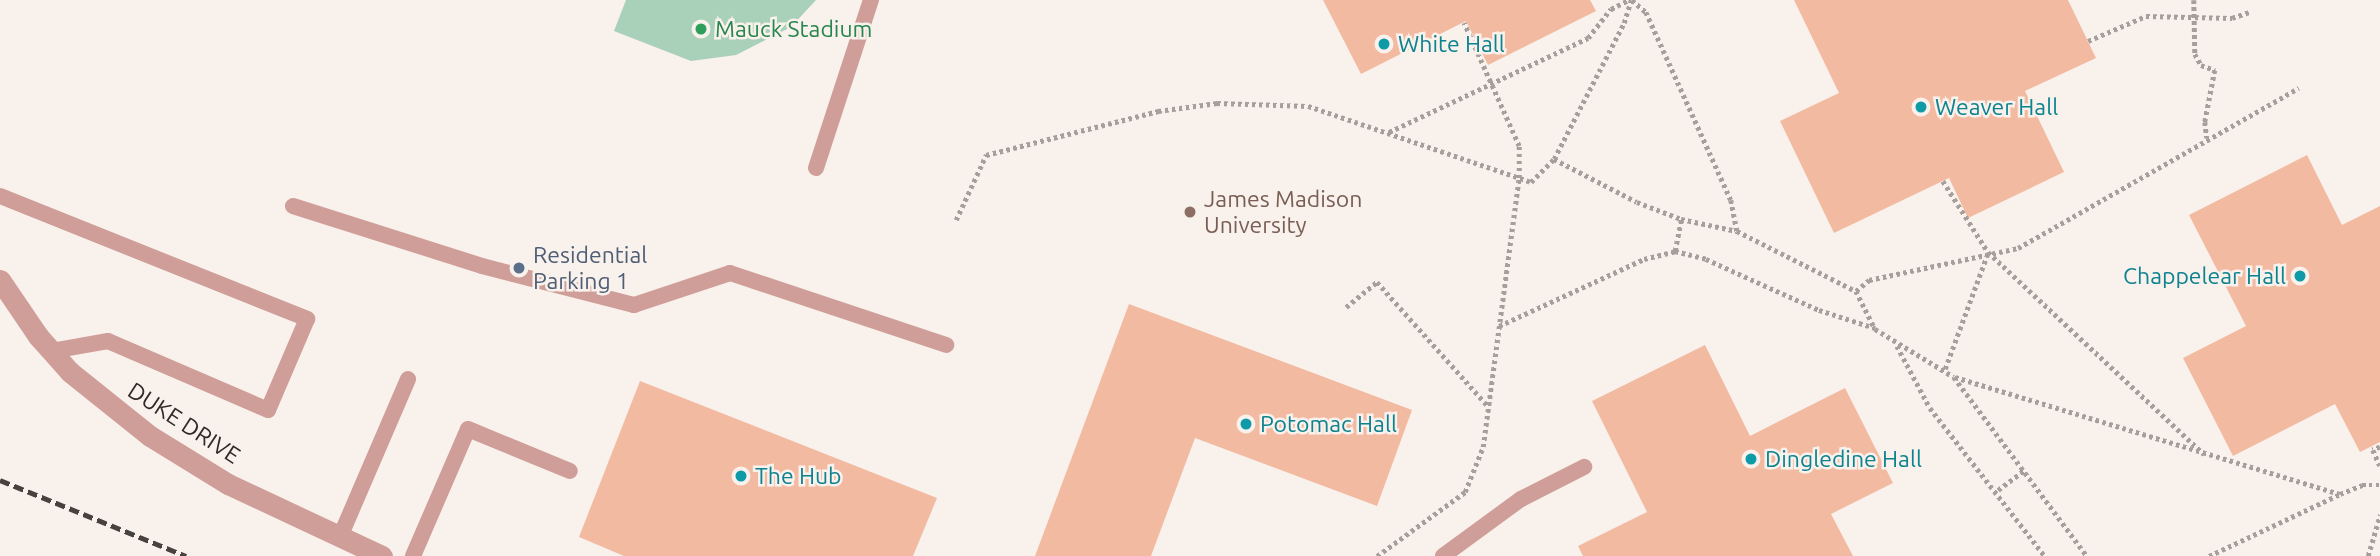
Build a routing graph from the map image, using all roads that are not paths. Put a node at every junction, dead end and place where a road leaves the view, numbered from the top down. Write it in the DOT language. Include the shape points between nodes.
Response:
graph roads {
  1 [pos="871,0"];
  2 [pos="816,168"];
  3 [pos="0,196"];
  4 [pos="293,206"];
  5 [pos="0,280"];
  6 [pos="946,345"];
  7 [pos="51,351"];
  8 [pos="408,379"];
  9 [pos="1584,467"];
  10 [pos="570,471"];
  11 [pos="340,537"];
  12 [pos="382,556"];
  13 [pos="413,556"];
  14 [pos="1443,556"];
  1 -- 2 [label="lane"];
  3 -- 7 [label="lane" via="307,319 268,410 108,341"];
  4 -- 6 [label="lane" via="482,266 634,304 730,273"];
  5 -- 7 [label="street, DUKE DRIVE"];
  7 -- 11 [label="street, DUKE DRIVE" via="88,388 166,446 228,484"];
  8 -- 11 [label="lane"];
  9 -- 14 [label="lane" via="1521,499"];
  10 -- 13 [label="lane" via="468,429"];
  11 -- 12 [label="street, DUKE DRIVE"];
}
